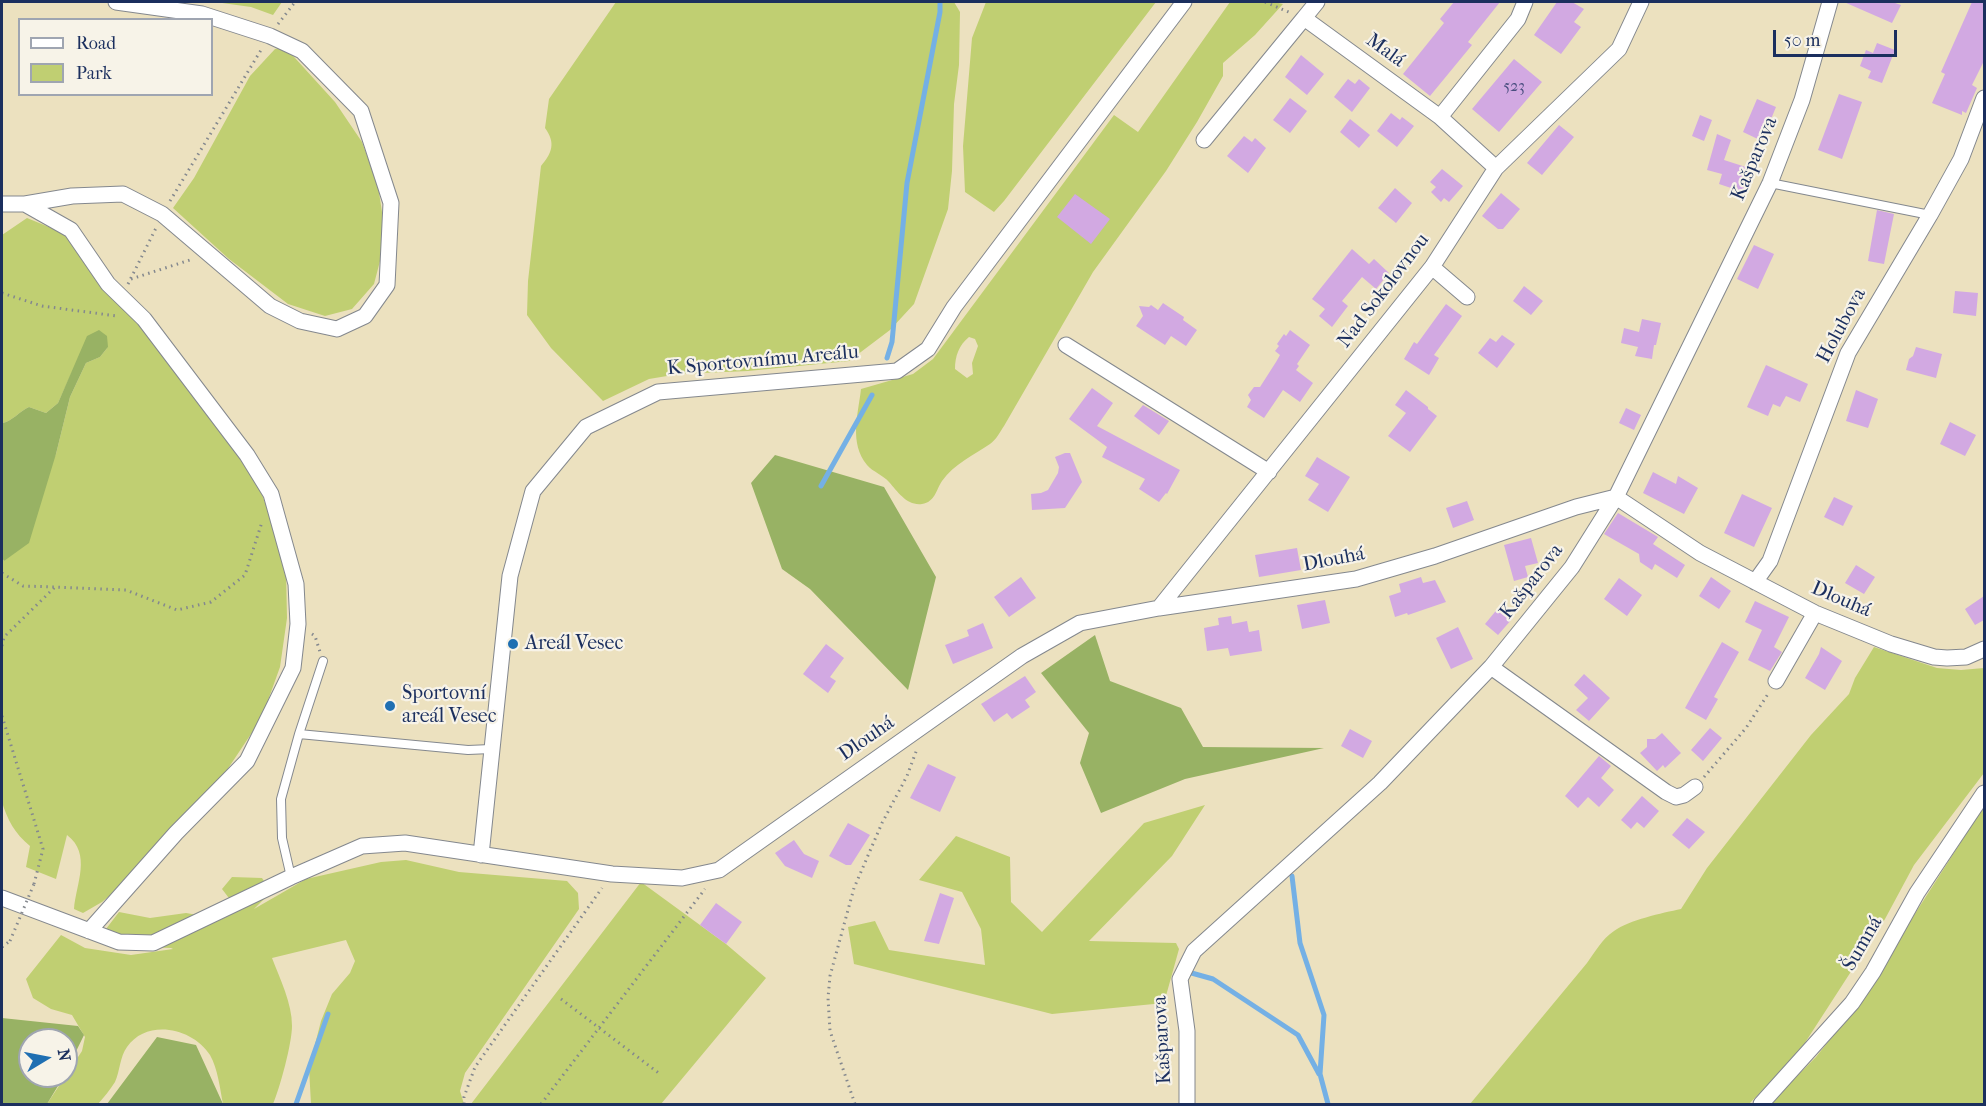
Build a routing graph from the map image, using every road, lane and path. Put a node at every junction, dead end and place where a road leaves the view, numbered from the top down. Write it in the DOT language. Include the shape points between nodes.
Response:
graph roads {
  1 [pos="116,2"];
  2 [pos="295,2"];
  3 [pos="1184,2"];
  4 [pos="1265,2"];
  5 [pos="1317,2"];
  6 [pos="1525,2"];
  7 [pos="1641,2"];
  8 [pos="1830,2"];
  9 [pos="1304,18"];
  10 [pos="270,36"];
  11 [pos="1984,98"];
  12 [pos="1440,117"];
  13 [pos="1204,140"];
  14 [pos="1496,168"];
  15 [pos="1770,183"];
  16 [pos="2,204"];
  17 [pos="25,204"];
  18 [pos="162,214"];
  19 [pos="1930,215"];
  20 [pos="209,254"];
  21 [pos="1432,267"];
  22 [pos="131,279"];
  23 [pos="2,293"];
  24 [pos="120,296"];
  25 [pos="1467,297"];
  26 [pos="144,319"];
  27 [pos="1066,345"];
  28 [pos="1269,472"];
  29 [pos="271,494"];
  30 [pos="1616,497"];
  31 [pos="2,573"];
  32 [pos="1755,582"];
  33 [pos="55,587"];
  34 [pos="1159,608"];
  35 [pos="1815,613"];
  36 [pos="2,646"];
  37 [pos="1984,649"];
  38 [pos="323,662"];
  39 [pos="1491,667"];
  40 [pos="1776,681"];
  41 [pos="2,716"];
  42 [pos="927,722"];
  43 [pos="299,734"];
  44 [pos="491,749"];
  45 [pos="1695,787"];
  46 [pos="1984,793"];
  47 [pos="481,855"];
  48 [pos="719,870"];
  49 [pos="612,874"];
  50 [pos="291,877"];
  51 [pos="2,898"];
  52 [pos="89,932"];
  53 [pos="2,947"];
  54 [pos="561,999"];
  55 [pos="599,1028"];
  56 [pos="660,1074"];
  57 [pos="464,1104"];
  58 [pos="541,1104"];
  59 [pos="855,1104"];
  60 [pos="1187,1104"];
  61 [pos="1761,1104"];
  1 -- 10 [label="street" via="202,14"];
  2 -- 10 [label="path"];
  3 -- 44 [label="street, K Sportovnímu Areálu" via="954,307 928,349 897,371 658,392 586,427 533,490 510,576"];
  4 -- 9 [label="path"];
  5 -- 9 [label="street"];
  6 -- 12 [label="street" via="1518,19"];
  7 -- 14 [label="street, Nad Sokolovnou" via="1619,49"];
  8 -- 15 [label="street, Kašparova" via="1802,100"];
  9 -- 12 [label="street, Malá"];
  9 -- 13 [label="street"];
  10 -- 18 [label="path"];
  10 -- 20 [label="street" via="302,51 361,111 391,203 387,285 365,316 337,329 300,321 270,306"];
  11 -- 19 [label="street, Holubova" via="1961,159"];
  12 -- 14 [label="street, Malá"];
  14 -- 21 [label="street, Nad Sokolovnou"];
  15 -- 19 [label="lane"];
  15 -- 30 [label="street, Kašparova"];
  16 -- 17 [label="street"];
  17 -- 18 [label="street" via="72,196 123,194"];
  17 -- 24 [label="street" via="71,230"];
  18 -- 20 [label="street"];
  18 -- 22 [label="path"];
  19 -- 32 [label="street, Holubova" via="1848,353 1770,561"];
  20 -- 22 [label="path"];
  21 -- 25 [label="street"];
  21 -- 28 [label="street, Nad Sokolovnou"];
  22 -- 24 [label="path"];
  23 -- 26 [label="path" via="42,306"];
  24 -- 26 [label="street"];
  26 -- 29 [label="street" via="247,455"];
  27 -- 28 [label="street"];
  28 -- 34 [label="street, Nad Sokolovnou"];
  29 -- 33 [label="path" via="245,575 211,602 177,610 126,590"];
  29 -- 52 [label="street" via="296,584 298,624 293,668 247,761 176,833"];
  30 -- 32 [label="street, Dlouhá" via="1700,553"];
  30 -- 34 [label="street, Dlouhá" via="1356,579"];
  30 -- 39 [label="street, Kašparova" via="1572,567"];
  31 -- 33 [label="path" via="24,586"];
  32 -- 35 [label="street, Dlouhá"];
  33 -- 36 [label="path" via="4,637"];
  34 -- 42 [label="street, Dlouhá" via="1080,623 1022,656"];
  35 -- 37 [label="street, Dlouhá" via="1934,657 1966,657"];
  35 -- 40 [label="street"];
  38 -- 43 [label="lane"];
  39 -- 45 [label="street" via="1676,798"];
  39 -- 60 [label="street, Kašparova" via="1380,783 1194,951 1180,979 1187,1031"];
  40 -- 45 [label="path" via="1746,728"];
  41 -- 53 [label="path, bridge" via="43,849 34,884 10,941"];
  42 -- 48 [label="street, Dlouhá"];
  42 -- 59 [label="path" via="854,888 830,976 830,1031"];
  43 -- 44 [label="lane"];
  43 -- 50 [label="lane" via="281,799 282,838"];
  44 -- 47 [label="street, K Sportovnímu Areálu"];
  46 -- 61 [label="street, Šumná" via="1917,893 1852,1003"];
  47 -- 49 [label="street"];
  47 -- 50 [label="street" via="405,843 362,846"];
  48 -- 49 [label="street" via="682,878"];
  48 -- 55 [label="path"];
  49 -- 57 [label="path" via="475,1067"];
  50 -- 52 [label="street" via="153,943 119,942"];
  51 -- 52 [label="street"];
  54 -- 55 [label="path"];
  55 -- 56 [label="path"];
  55 -- 58 [label="path"];
}
